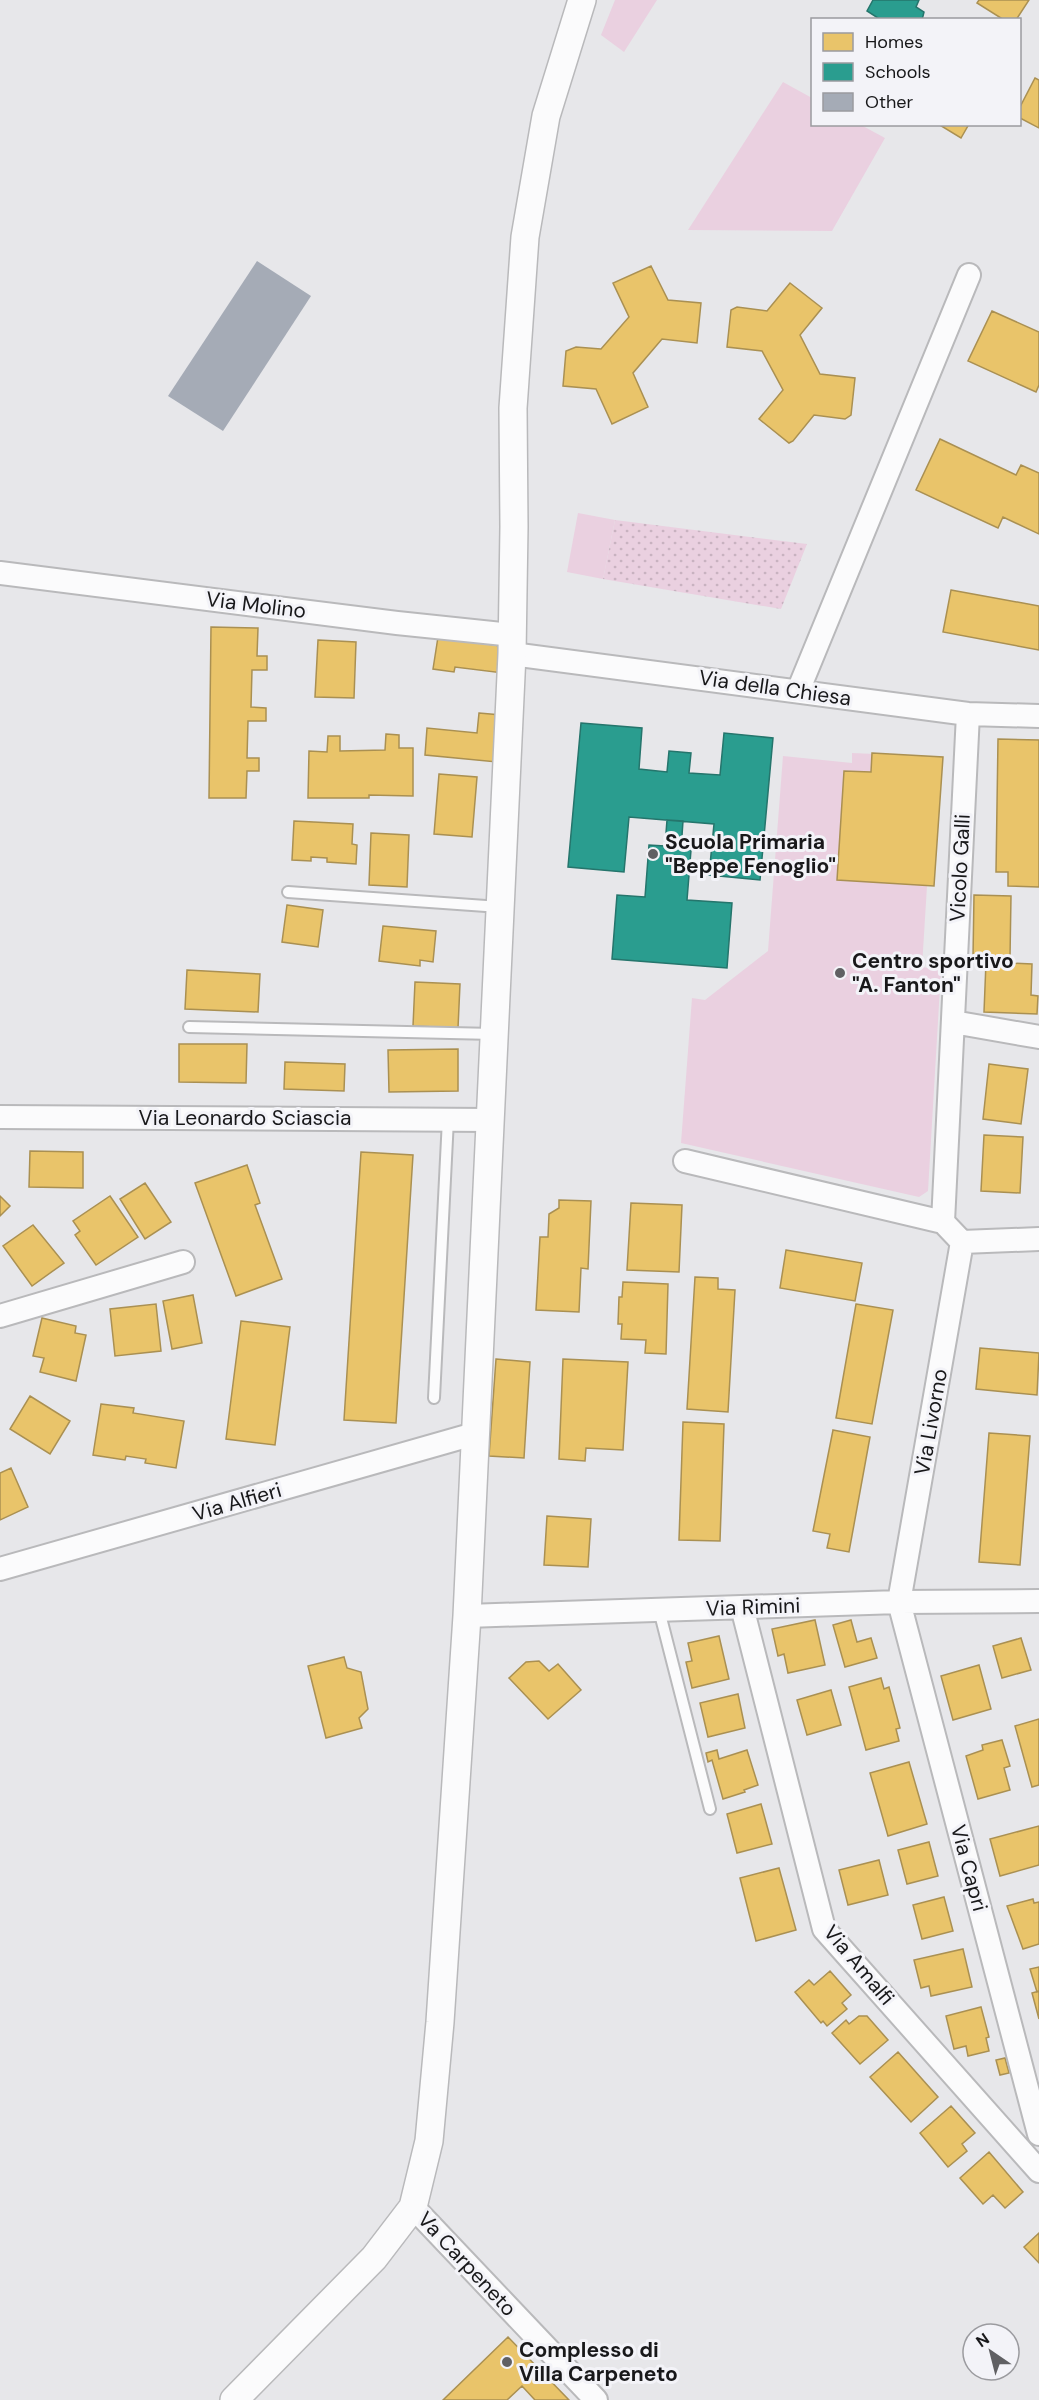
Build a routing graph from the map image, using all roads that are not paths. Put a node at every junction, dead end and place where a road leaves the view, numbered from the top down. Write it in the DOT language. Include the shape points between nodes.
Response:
graph roads {
  1 [pos="582,0"];
  2 [pos="969,274"];
  3 [pos="0,573"];
  4 [pos="512,644"];
  5 [pos="798,691"];
  6 [pos="968,714"];
  7 [pos="1039,716"];
  8 [pos="288,892"];
  9 [pos="500,907"];
  10 [pos="953,1022"];
  11 [pos="189,1027"];
  12 [pos="494,1035"];
  13 [pos="1039,1037"];
  14 [pos="0,1117"];
  15 [pos="448,1119"];
  16 [pos="490,1120"];
  17 [pos="685,1161"];
  18 [pos="943,1222"];
  19 [pos="1039,1239"];
  20 [pos="962,1242"];
  21 [pos="183,1262"];
  22 [pos="0,1316"];
  23 [pos="434,1398"];
  24 [pos="474,1434"];
  25 [pos="0,1569"];
  26 [pos="1039,1601"];
  27 [pos="899,1602"];
  28 [pos="742,1607"];
  29 [pos="659,1610"];
  30 [pos="467,1616"];
  31 [pos="710,1809"];
  32 [pos="1039,2134"];
  33 [pos="1039,2171"];
  34 [pos="413,2207"];
  35 [pos="234,2400"];
  36 [pos="596,2400"];
  1 -- 4 [label="street" via="546,116 525,237 513,408"];
  2 -- 5 [label="street"];
  3 -- 4 [label="street, Via Molino" via="385,621"];
  4 -- 5 [label="street, Via della Chiesa"];
  4 -- 9 [label="street"];
  5 -- 6 [label="street, Via della Chiesa"];
  6 -- 7 [label="street, Via della Chiesa"];
  6 -- 10 [label="street, Vicolo Galli"];
  8 -- 9 [label="lane"];
  9 -- 12 [label="street"];
  10 -- 13 [label="street"];
  10 -- 18 [label="street, Vicolo Galli"];
  11 -- 12 [label="lane"];
  12 -- 16 [label="street"];
  14 -- 15 [label="street, Via Leonardo Sciascia"];
  15 -- 16 [label="street, Via Leonardo Sciascia"];
  15 -- 23 [label="lane"];
  16 -- 24 [label="street"];
  17 -- 18 [label="street"];
  18 -- 20 [label="street"];
  19 -- 20 [label="street"];
  20 -- 27 [label="street, Via Livorno"];
  21 -- 22 [label="street"];
  24 -- 25 [label="street, Via Alfieri"];
  24 -- 30 [label="street"];
  26 -- 27 [label="street, Via Rimini"];
  27 -- 28 [label="street, Via Rimini"];
  27 -- 32 [label="street, Via Capri"];
  28 -- 29 [label="street, Via Rimini"];
  28 -- 33 [label="street, Via Amalfi" via="824,1929"];
  29 -- 30 [label="street, Via Rimini"];
  29 -- 31 [label="lane"];
  30 -- 34 [label="street" via="440,2022 429,2141"];
  34 -- 35 [label="street" via="374,2258"];
  34 -- 36 [label="street, Va Carpeneto"];
}
